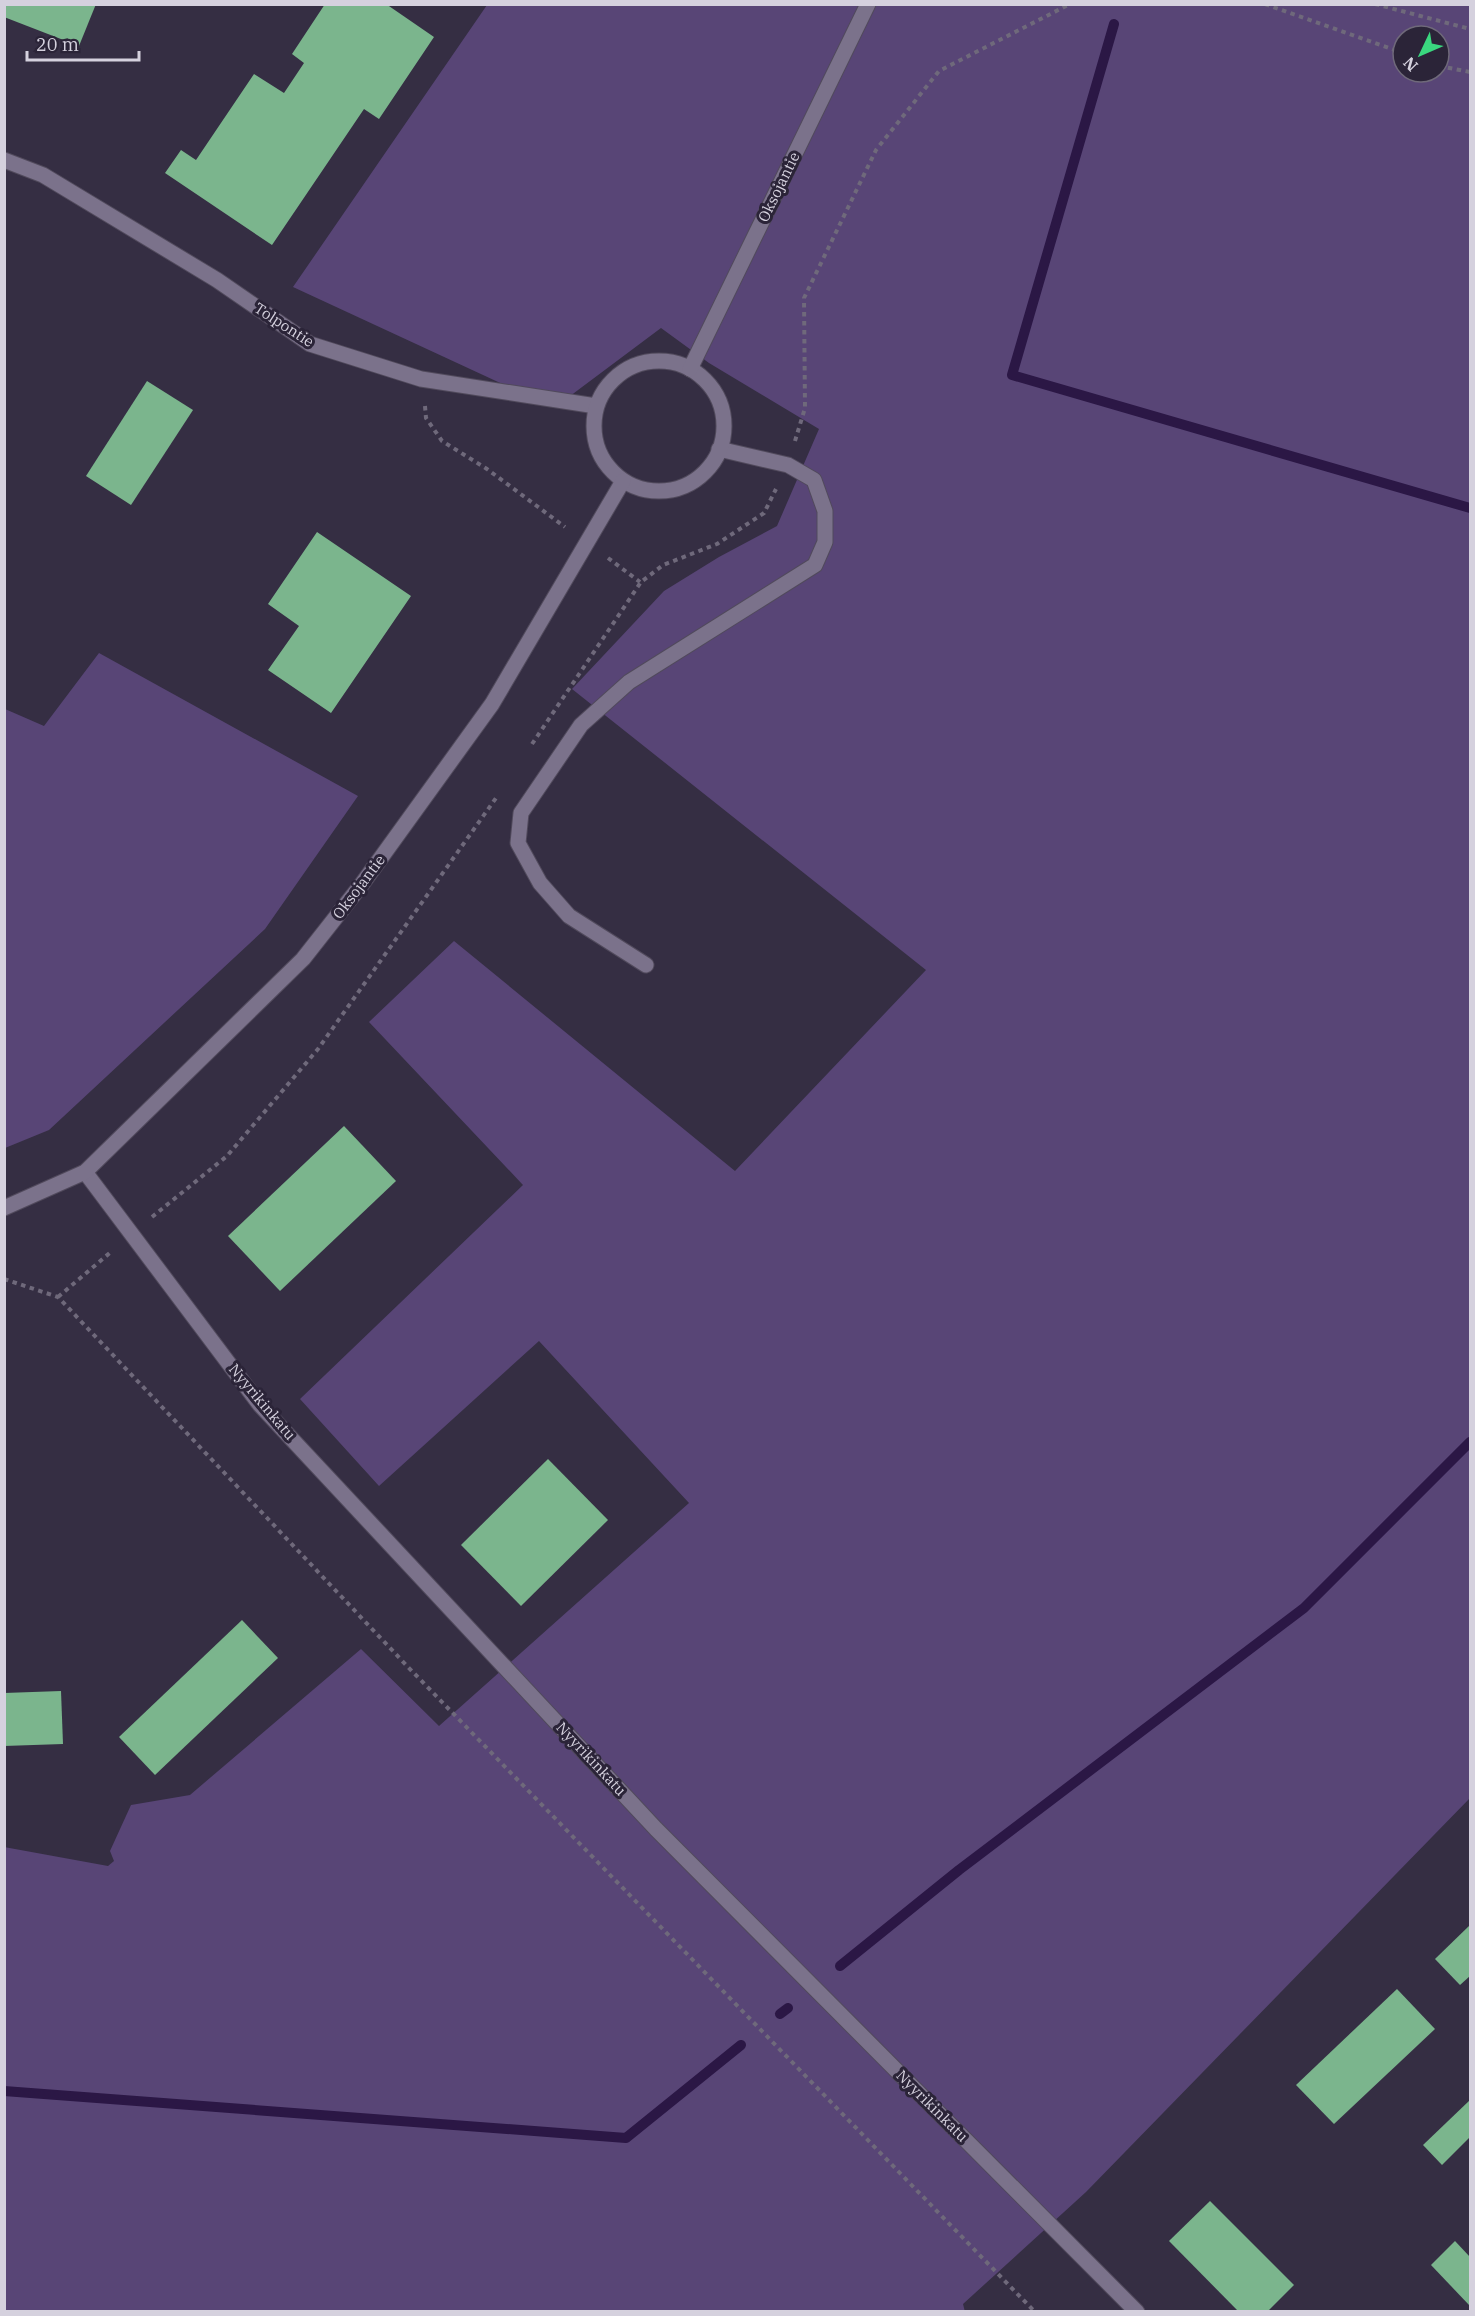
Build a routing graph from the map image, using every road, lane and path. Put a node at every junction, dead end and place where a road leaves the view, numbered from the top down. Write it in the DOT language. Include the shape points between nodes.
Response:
graph roads {
  1 [pos="868,4"];
  2 [pos="1070,4"];
  3 [pos="1265,4"];
  4 [pos="1375,4"];
  5 [pos="1470,29"];
  6 [pos="1391,49"];
  7 [pos="1451,68"];
  8 [pos="1470,72"];
  9 [pos="4,160"];
  10 [pos="690,369"];
  11 [pos="421,379"];
  12 [pos="597,406"];
  13 [pos="719,449"];
  14 [pos="788,465"];
  15 [pos="623,481"];
  16 [pos="586,543"];
  17 [pos="640,582"];
  18 [pos="529,749"];
  19 [pos="502,789"];
  20 [pos="646,965"];
  21 [pos="85,1172"];
  22 [pos="4,1208"];
  23 [pos="131,1234"];
  24 [pos="4,1279"];
  25 [pos="58,1297"];
  26 [pos="1035,2312"];
  27 [pos="1137,2312"];
  1 -- 10 [label="street, Oksojantie"];
  2 -- 14 [label="path" via="939,71 876,150 804,298 805,408"];
  3 -- 6 [label="path"];
  4 -- 5 [label="path"];
  7 -- 8 [label="path"];
  9 -- 11 [label="street, Tolpontie" via="43,175 207,274 310,344"];
  10 -- 12 [label="street" via="672,362 635,365 605,389"];
  10 -- 13 [label="street" via="707,381 718,399 724,419"];
  11 -- 12 [label="street, Tolpontie"];
  11 -- 16 [label="path" via="426,418 442,441 488,469"];
  12 -- 15 [label="street" via="597,448 607,466"];
  13 -- 14 [label="street"];
  13 -- 15 [label="street" via="701,475 683,486 663,491 642,489"];
  14 -- 17 [label="path" via="764,513 717,544 663,565"];
  14 -- 20 [label="street" via="814,480 825,511 825,542 815,566 629,682 581,725 522,813 518,843 540,883 569,916"];
  15 -- 16 [label="street, Oksojantie"];
  16 -- 17 [label="path"];
  16 -- 21 [label="street, Oksojantie" via="492,704 310,950"];
  17 -- 18 [label="path"];
  19 -- 23 [label="path" via="310,1058 227,1156"];
  21 -- 22 [label="street, Oksojantie"];
  21 -- 23 [label="street, Nyyrikinkatu"];
  23 -- 25 [label="path"];
  23 -- 27 [label="street, Nyyrikinkatu" via="268,1414 656,1829"];
  24 -- 25 [label="path"];
  25 -- 26 [label="path" via="408,1667"];
}
